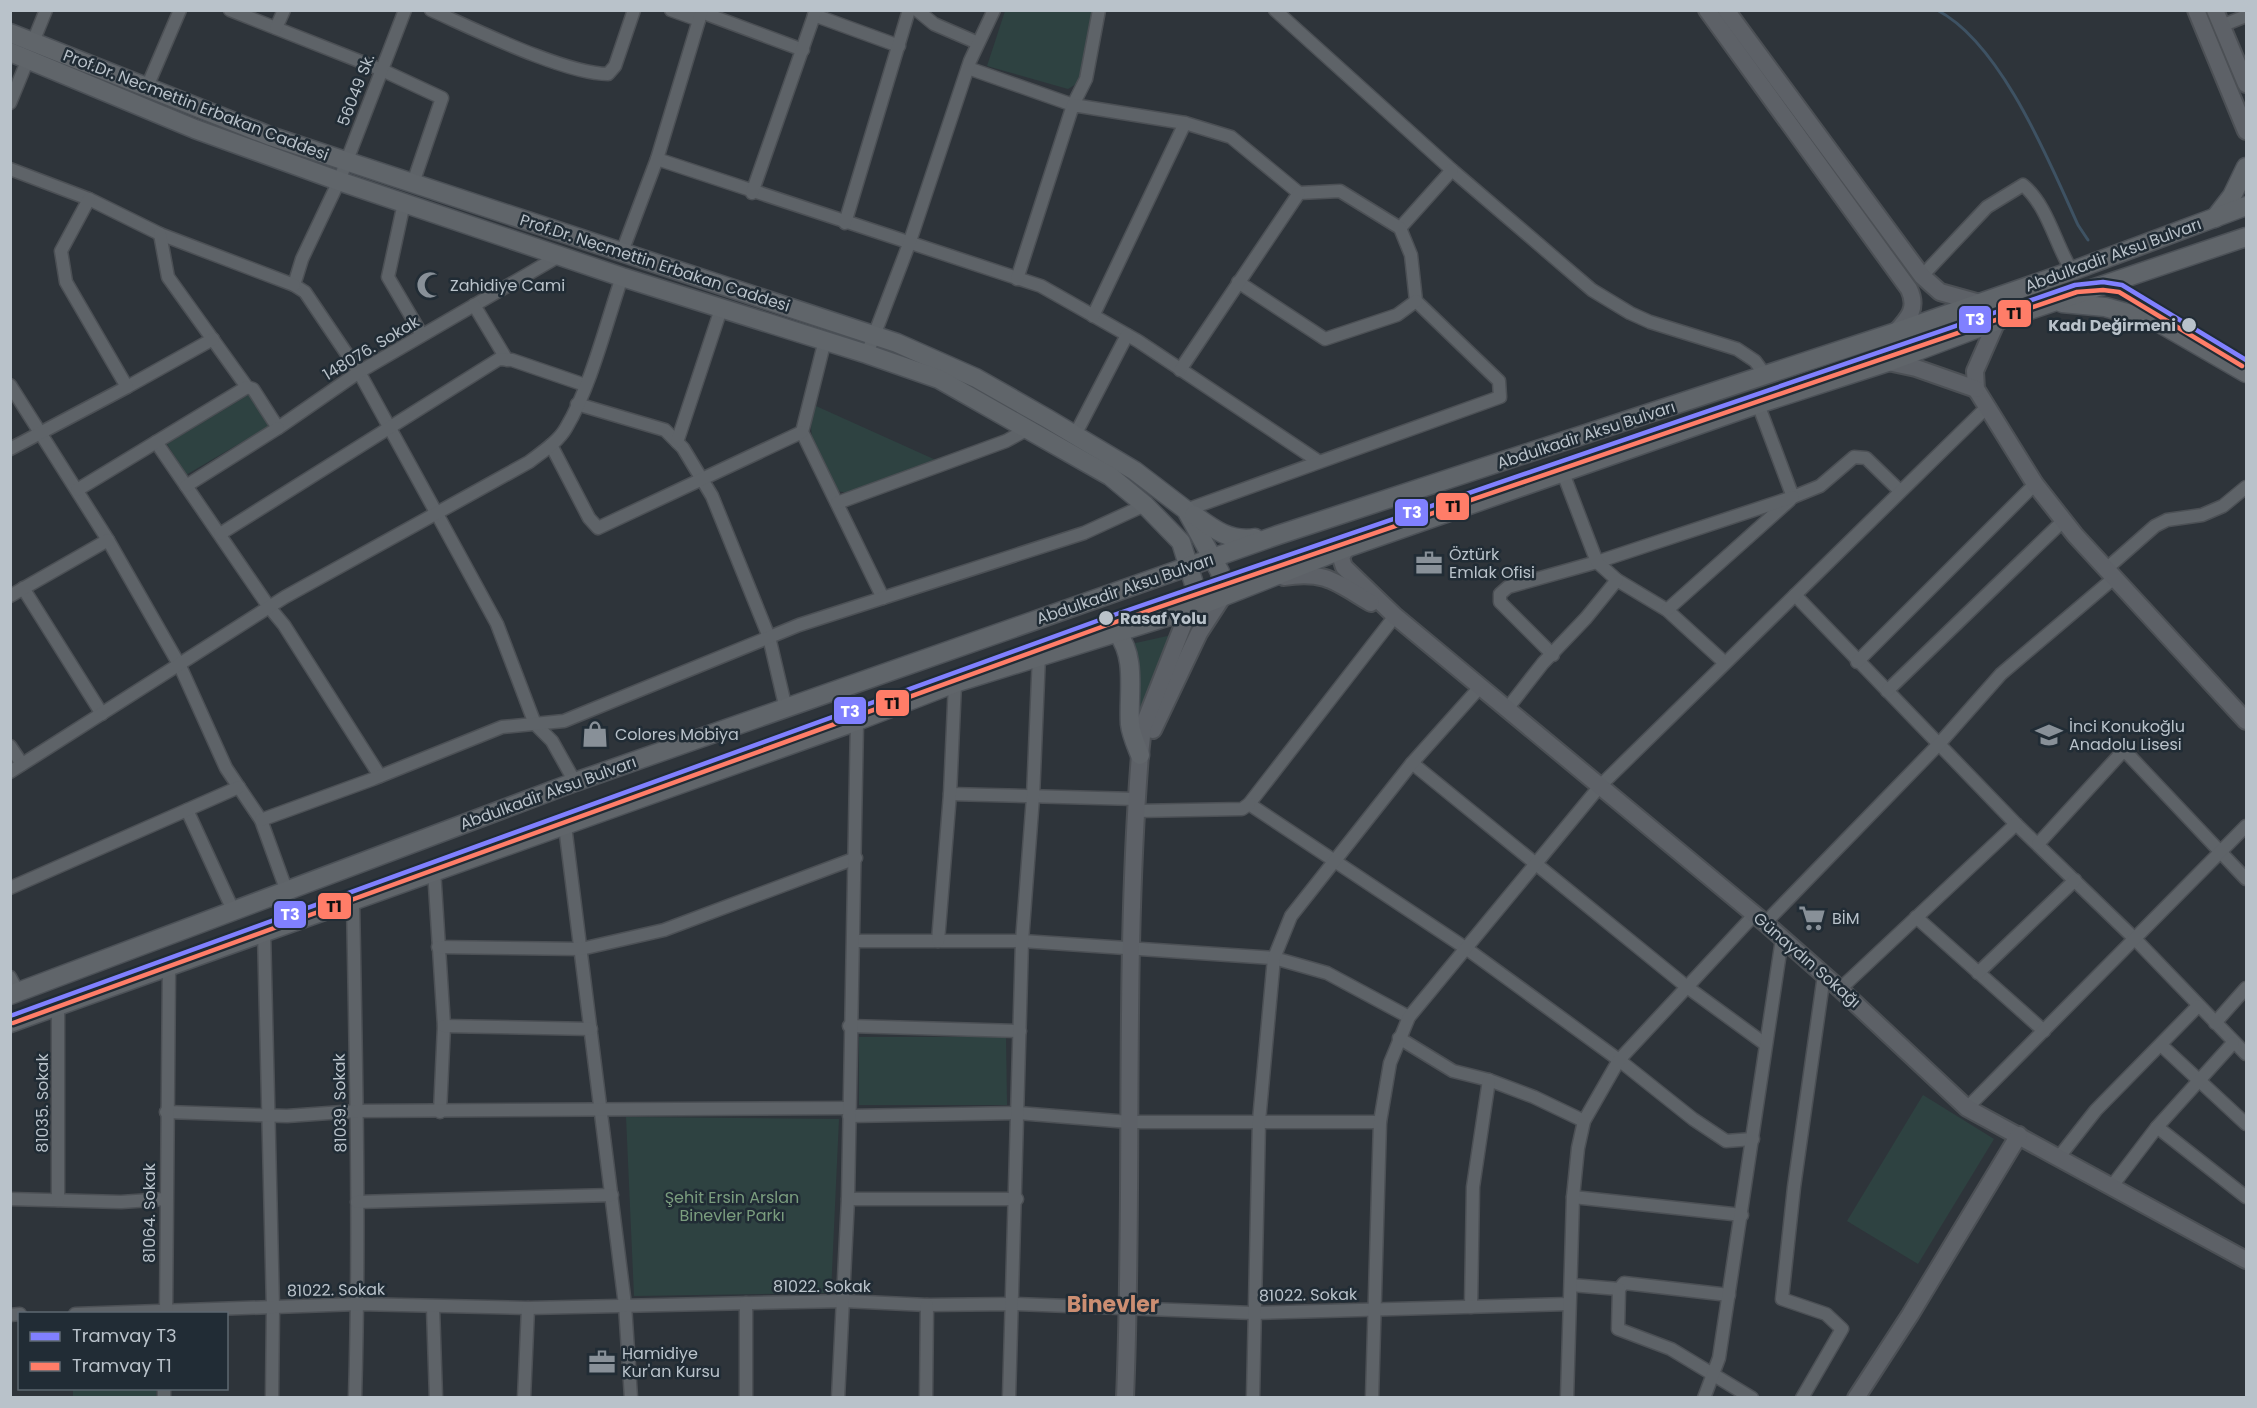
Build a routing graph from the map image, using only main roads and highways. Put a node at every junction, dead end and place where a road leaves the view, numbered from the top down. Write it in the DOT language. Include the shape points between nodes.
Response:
graph roads {
  1 [pos="10,33"];
  2 [pos="30,50"];
  3 [pos="10,52"];
  4 [pos="2247,167"];
  5 [pos="2247,206"];
  6 [pos="2215,218"];
  7 [pos="2247,237"];
  8 [pos="2221,245"];
  9 [pos="2247,246"];
  10 [pos="2054,302"];
  11 [pos="2247,373"];
  12 [pos="1186,510"];
  13 [pos="1278,535"];
  14 [pos="1214,558"];
  15 [pos="1190,566"];
  16 [pos="1223,596"];
  17 [pos="1189,610"];
  18 [pos="1117,633"];
  19 [pos="1140,755"];
  20 [pos="13,988"];
  21 [pos="10,1023"];
  1 -- 2 [label="main road, Prof.Dr. Necmettin Erbakan Caddesi"];
  2 -- 3 [label="main road, Prof.Dr. Necmettin Erbakan Caddesi"];
  2 -- 12 [label="main road, Prof.Dr. Necmettin Erbakan Caddesi" via="147,87 346,162 897,343 976,378 1075,435 1135,471"];
  2 -- 15 [label="main road, Prof.Dr. Necmettin Erbakan Caddesi" via="195,129 559,256 939,379 1110,476 1181,542"];
  4 -- 6 [label="main road"];
  5 -- 6 [label="main road, Abdulkadir Aksu Bulvarı"];
  6 -- 13 [label="main road, Abdulkadir Aksu Bulvarı" via="1766,376"];
  7 -- 8 [label="main road, Abdulkadir Aksu Bulvarı"];
  8 -- 9 [label="main road"];
  8 -- 10 [label="main road, Abdulkadir Aksu Bulvarı"];
  10 -- 11 [label="main road" via="2140,315"];
  10 -- 16 [label="main road, Abdulkadir Aksu Bulvarı" via="1346,548"];
  12 -- 13 [label="main road" via="1220,533 1235,538"];
  12 -- 14 [label="main road, Prof.Dr. Necmettin Erbakan Caddesi"];
  13 -- 14 [label="main road, Abdulkadir Aksu Bulvarı"];
  14 -- 15 [label="main road, Abdulkadir Aksu Bulvarı"];
  14 -- 16 [label="main road, Prof.Dr. Necmettin Erbakan Caddesi"];
  15 -- 17 [label="main road, Prof.Dr. Necmettin Erbakan Caddesi" via="1195,587"];
  15 -- 20 [label="main road, Abdulkadir Aksu Bulvarı" via="575,782"];
  16 -- 17 [label="main road, Abdulkadir Aksu Bulvarı"];
  17 -- 18 [label="main road, Abdulkadir Aksu Bulvarı"];
  18 -- 19 [label="main road" via="1129,661 1130,726"];
  18 -- 21 [label="main road, Abdulkadir Aksu Bulvarı" via="955,683"];
}
